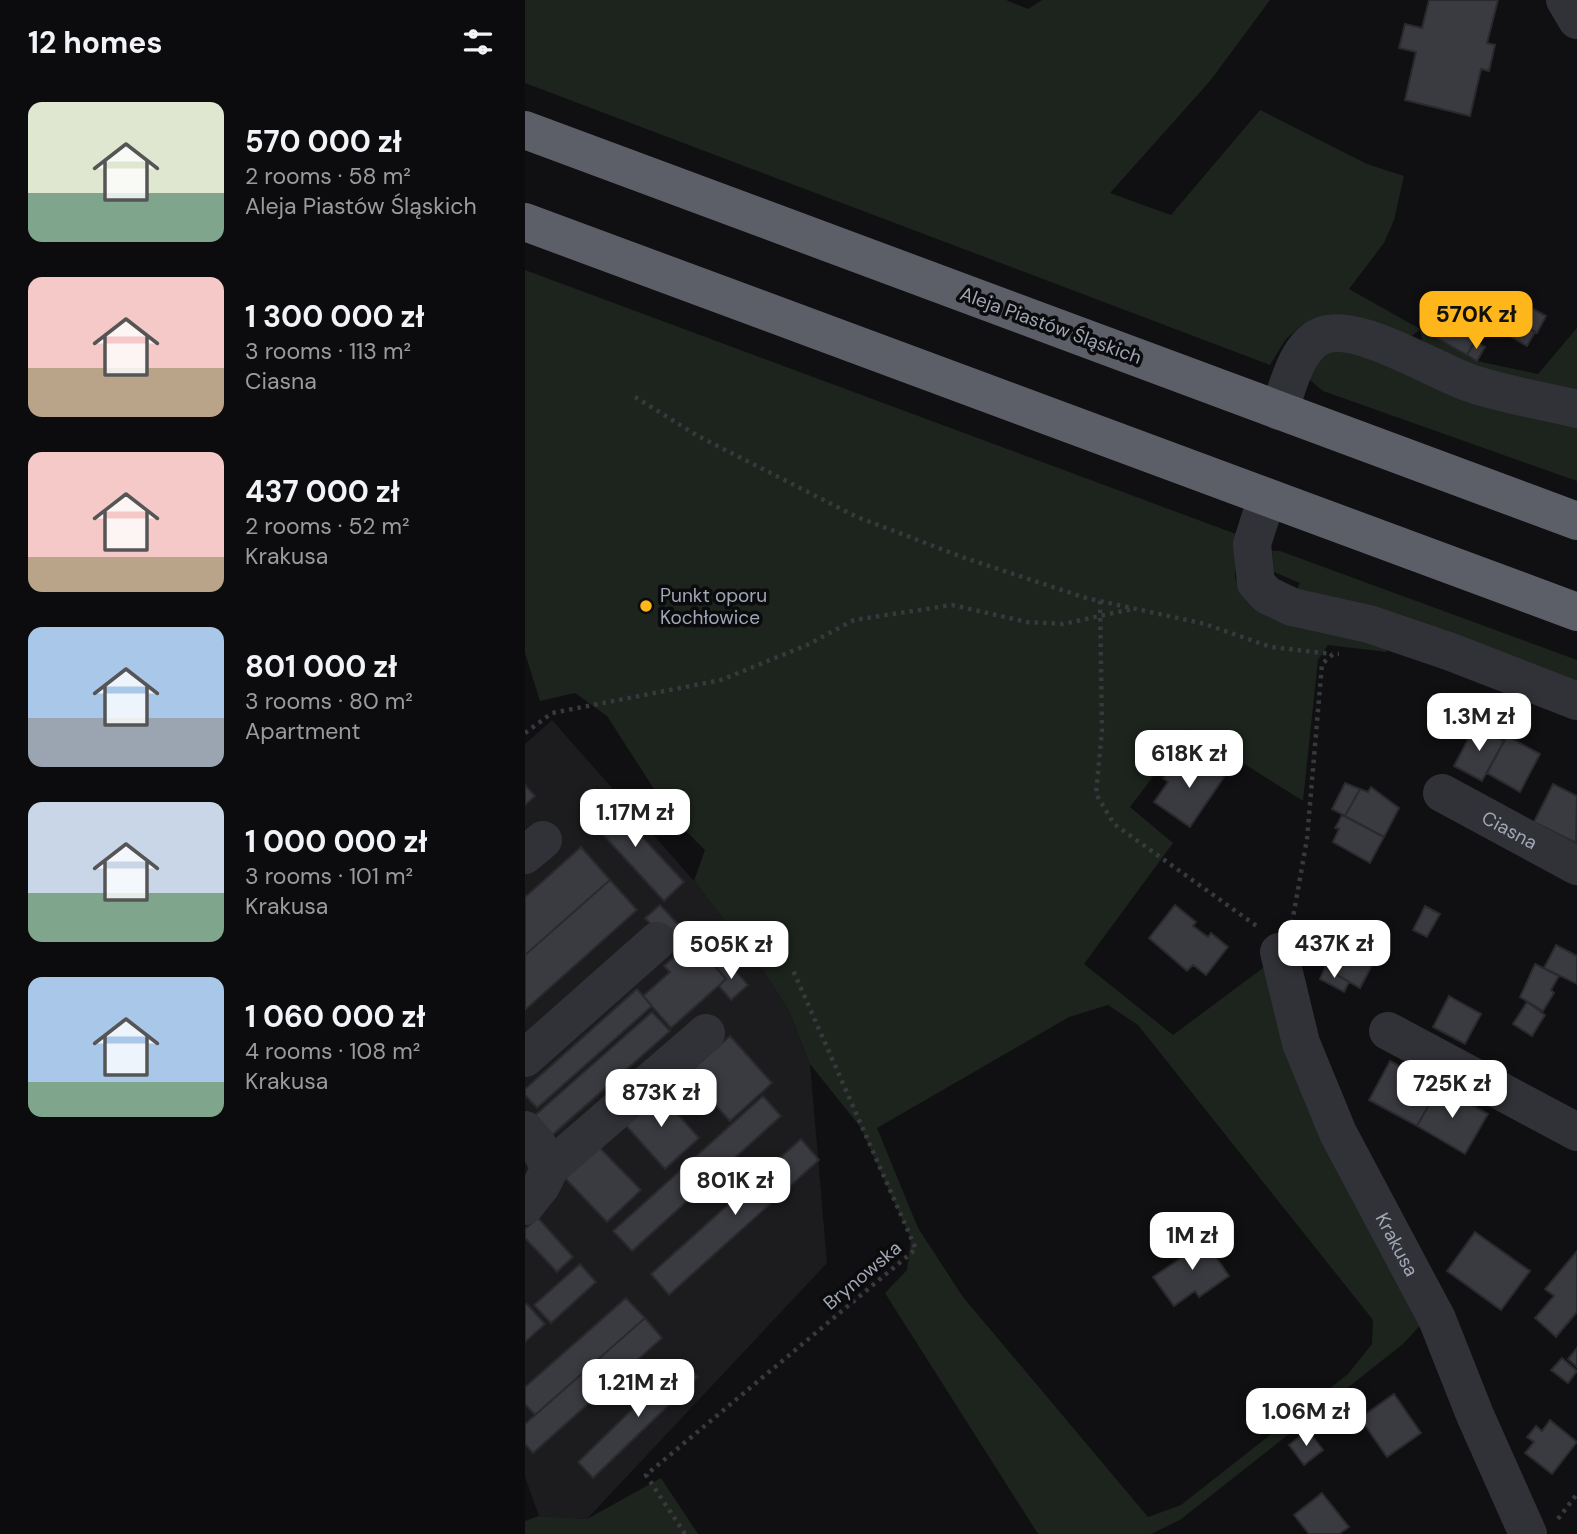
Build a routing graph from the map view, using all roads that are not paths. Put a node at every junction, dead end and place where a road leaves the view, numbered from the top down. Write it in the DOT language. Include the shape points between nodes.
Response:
graph roads {
  1 [pos="1565,0"];
  2 [pos="1577,20"];
  3 [pos="525,130"];
  4 [pos="525,222"];
  5 [pos="1577,409"];
  6 [pos="1279,411"];
  7 [pos="1266,497"];
  8 [pos="1577,522"];
  9 [pos="1577,612"];
  10 [pos="1577,701"];
  11 [pos="1442,793"];
  12 [pos="1577,866"];
  13 [pos="657,940"];
  14 [pos="1279,952"];
  15 [pos="1388,1031"];
  16 [pos="706,1033"];
  17 [pos="525,1058"];
  18 [pos="525,1130"];
  19 [pos="1577,1132"];
  20 [pos="550,1168"];
  21 [pos="525,1206"];
  22 [pos="1541,1529"];
  1 -- 2 [label="street"];
  3 -- 6 [label="highway, Aleja Piastów Śląskich"];
  4 -- 7 [label="highway"];
  5 -- 6 [label="street" via="1472,384 1385,345 1339,332 1320,336 1306,346"];
  6 -- 8 [label="highway, Aleja Piastów Śląskich"];
  7 -- 9 [label="highway"];
  7 -- 10 [label="street" via="1252,544 1256,583 1267,595 1292,607 1369,624"];
  11 -- 12 [label="street, Ciasna"];
  13 -- 17 [label="street"];
  14 -- 22 [label="street, Krakusa" via="1301,1043 1338,1133 1437,1319 1475,1415"];
  15 -- 19 [label="street"];
  16 -- 20 [label="street"];
  18 -- 20 [label="street"];
  20 -- 21 [label="street"];
}
